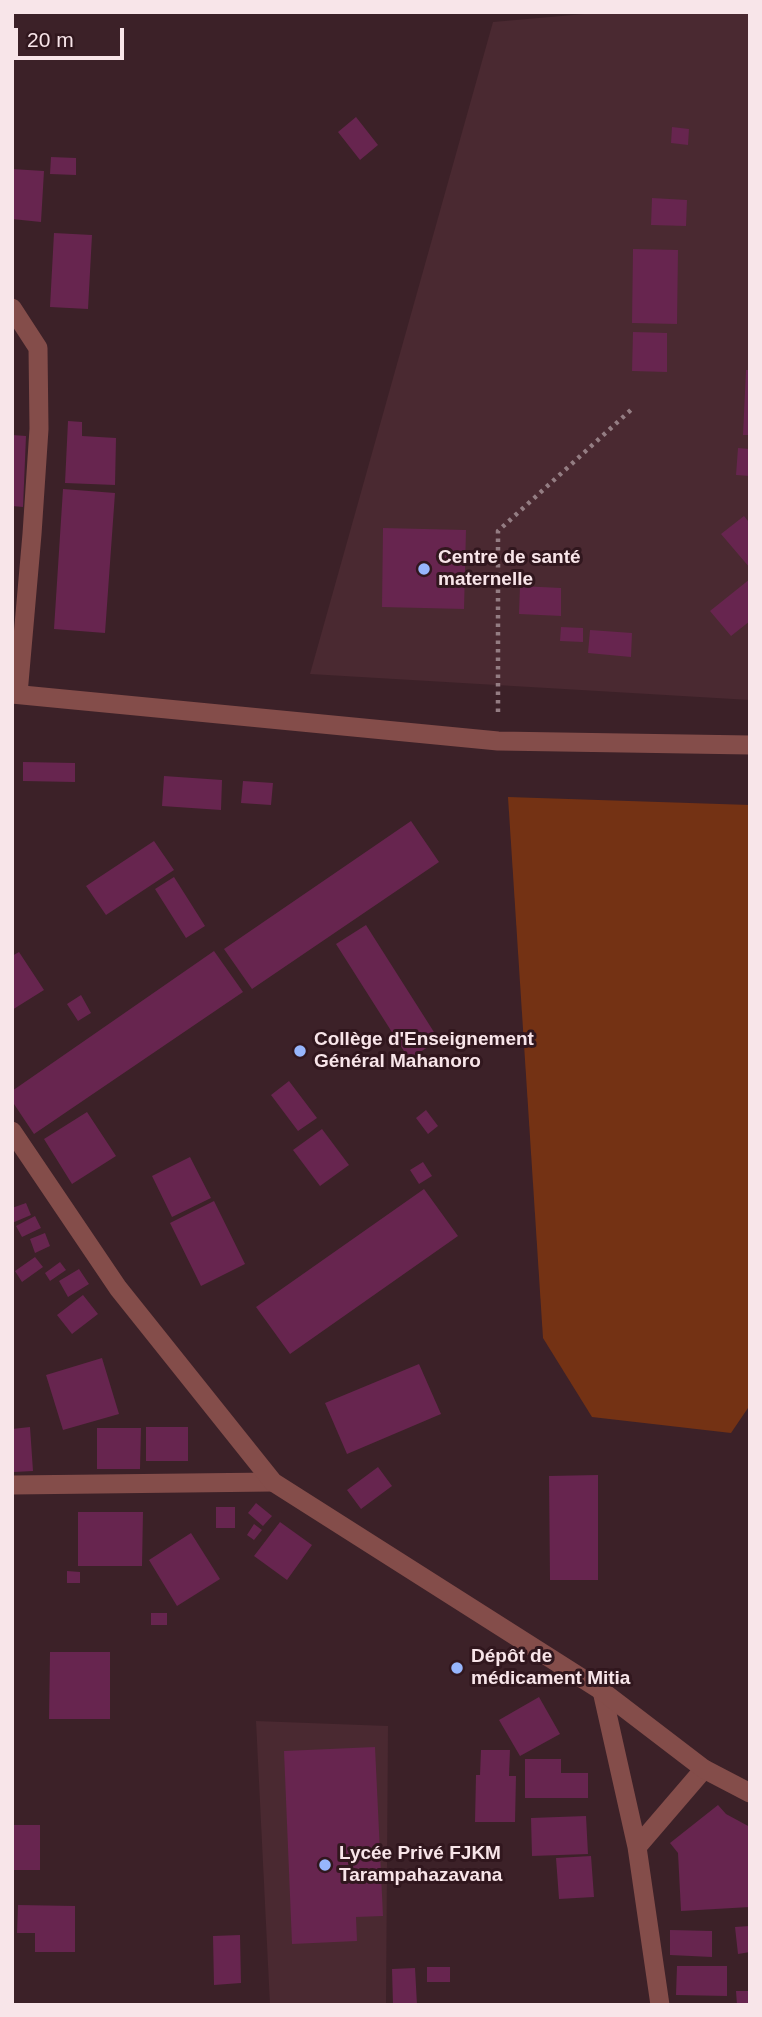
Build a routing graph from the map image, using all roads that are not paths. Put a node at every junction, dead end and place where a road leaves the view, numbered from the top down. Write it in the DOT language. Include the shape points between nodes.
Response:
graph roads {
  1 [pos="12,308"];
  2 [pos="15,694"];
  3 [pos="750,745"];
  4 [pos="12,1130"];
  5 [pos="273,1482"];
  6 [pos="12,1485"];
  7 [pos="602,1691"];
  8 [pos="704,1769"];
  9 [pos="750,1793"];
  10 [pos="637,1847"];
  11 [pos="660,2005"];
  1 -- 2 [label="street" via="38,348 38,442"];
  2 -- 3 [label="street" via="498,741"];
  4 -- 5 [label="street" via="118,1288"];
  5 -- 6 [label="street"];
  5 -- 7 [label="street"];
  7 -- 8 [label="street"];
  7 -- 10 [label="street"];
  8 -- 9 [label="street"];
  8 -- 10 [label="street"];
  10 -- 11 [label="street"];
}
